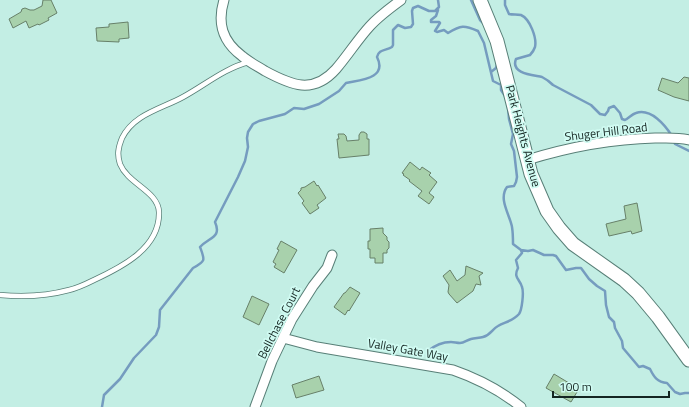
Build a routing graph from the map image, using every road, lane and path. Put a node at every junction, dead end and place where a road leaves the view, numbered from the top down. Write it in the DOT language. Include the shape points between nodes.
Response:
graph roads {
  1 [pos="224,0"];
  2 [pos="401,0"];
  3 [pos="480,0"];
  4 [pos="249,62"];
  5 [pos="689,140"];
  6 [pos="527,160"];
  7 [pos="332,255"];
  8 [pos="0,295"];
  9 [pos="283,338"];
  10 [pos="689,360"];
  11 [pos="255,407"];
  12 [pos="521,407"];
  1 -- 4 [label="street" via="220,21 222,30 234,50"];
  2 -- 4 [label="street" via="371,25 336,70 321,81 303,86 291,84"];
  3 -- 6 [label="main road, Park Heights Avenue" via="497,41"];
  4 -- 8 [label="lane" via="238,65 183,97 149,112 134,122 125,133 118,146 117,156 121,166 128,177 157,202 159,211 158,226 144,248 112,272 70,290 50,294"];
  5 -- 6 [label="street, Shuger Hill Road" via="632,139 573,147"];
  6 -- 10 [label="main road, Park Heights Avenue" via="547,211 559,228 573,244 638,293"];
  7 -- 9 [label="street, Bellchase Court" via="327,268 303,300"];
  9 -- 11 [label="street, Bellchase Court"];
  9 -- 12 [label="street, Valley Gate Way" via="317,347 453,370 490,385"];
}
